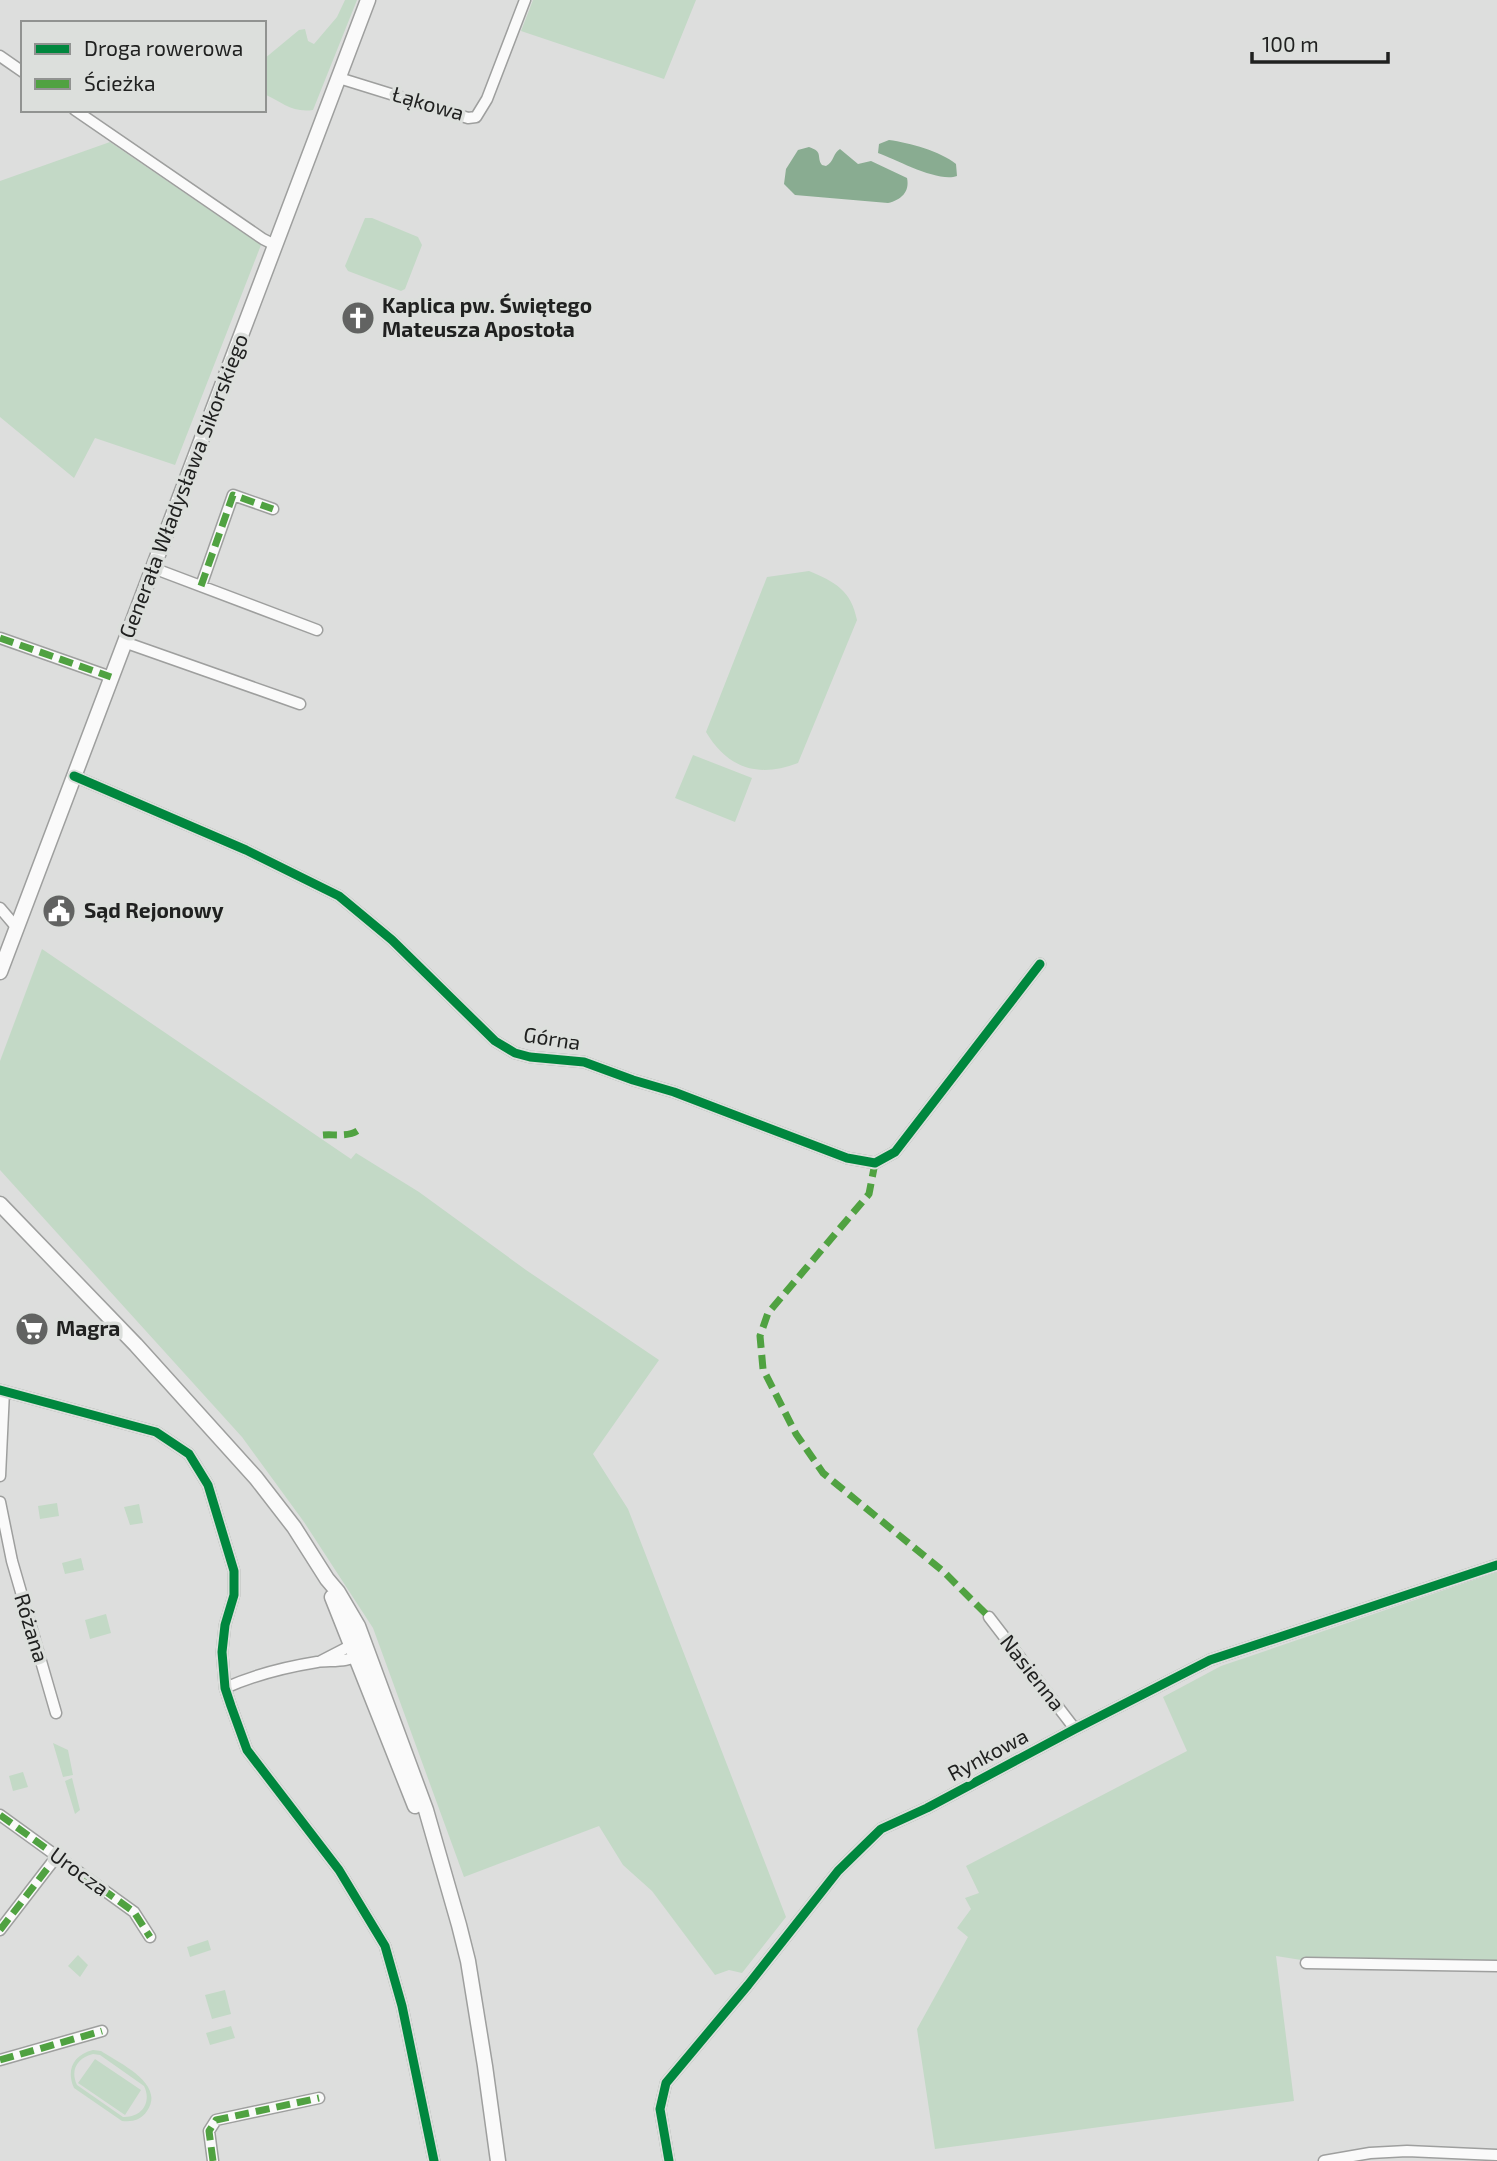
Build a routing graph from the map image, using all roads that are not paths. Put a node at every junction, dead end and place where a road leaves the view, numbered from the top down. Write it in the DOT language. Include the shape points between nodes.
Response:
graph roads {
  1 [pos="368,0"];
  2 [pos="525,0"];
  3 [pos="0,56"];
  4 [pos="21,71"];
  5 [pos="339,78"];
  6 [pos="78,112"];
  7 [pos="275,245"];
  8 [pos="273,509"];
  9 [pos="153,568"];
  10 [pos="201,586"];
  11 [pos="317,630"];
  12 [pos="2,639"];
  13 [pos="124,642"];
  14 [pos="111,677"];
  15 [pos="300,704"];
  16 [pos="74,776"];
  17 [pos="0,908"];
  18 [pos="17,928"];
  19 [pos="1040,964"];
  20 [pos="0,972"];
  21 [pos="0,1204"];
  22 [pos="2,1390"];
  23 [pos="0,1476"];
  24 [pos="0,1502"];
  25 [pos="1497,1565"];
  26 [pos="989,1617"];
  27 [pos="359,1650"];
  28 [pos="225,1688"];
  29 [pos="57,1713"];
  30 [pos="1075,1729"];
  31 [pos="0,1815"];
  32 [pos="57,1856"];
  33 [pos="0,1930"];
  34 [pos="150,1937"];
  35 [pos="1306,1963"];
  36 [pos="1497,1966"];
  37 [pos="102,2031"];
  38 [pos="0,2060"];
  39 [pos="319,2098"];
  40 [pos="1497,2155"];
  41 [pos="214,2161"];
  42 [pos="434,2161"];
  43 [pos="498,2161"];
  44 [pos="669,2161"];
  45 [pos="1324,2161"];
  1 -- 5 [label="street, Generała Władysława Sikorskiego"];
  2 -- 5 [label="street, Łąkowa" via="476,117"];
  3 -- 4 [label="street"];
  5 -- 7 [label="street, Generała Władysława Sikorskiego"];
  6 -- 7 [label="street"];
  7 -- 9 [label="street, Generała Władysława Sikorskiego"];
  8 -- 10 [label="street" via="233,495"];
  9 -- 10 [label="street"];
  9 -- 13 [label="street, Generała Władysława Sikorskiego"];
  10 -- 11 [label="street"];
  12 -- 14 [label="street"];
  13 -- 14 [label="street, Generała Władysława Sikorskiego"];
  13 -- 15 [label="street"];
  14 -- 16 [label="street, Generała Władysława Sikorskiego"];
  16 -- 18 [label="street, Generała Władysława Sikorskiego"];
  16 -- 19 [label="street, Górna" via="340,896 495,1041 515,1053 584,1062 847,1158 875,1163 895,1152"];
  17 -- 18 [label="street"];
  18 -- 20 [label="street, Generała Władysława Sikorskiego"];
  21 -- 27 [label="street" via="256,1478 327,1579"];
  22 -- 23 [label="street"];
  22 -- 28 [label="street" via="156,1432 189,1454 208,1485 234,1571 234,1595 223,1639"];
  24 -- 29 [label="street, Różana" via="12,1561"];
  25 -- 30 [label="street, Rynkowa" via="1210,1660"];
  26 -- 30 [label="street, Nasienna"];
  27 -- 28 [label="street"];
  27 -- 43 [label="street" via="422,1798 446,1879 468,1961"];
  28 -- 42 [label="street" via="247,1750 339,1870 385,1946"];
  30 -- 44 [label="street, Rynkowa" via="881,1829 838,1871 666,2083 660,2109"];
  31 -- 32 [label="street, Urocza"];
  32 -- 33 [label="street"];
  32 -- 34 [label="street, Urocza" via="134,1912"];
  35 -- 36 [label="street"];
  37 -- 38 [label="street"];
  39 -- 41 [label="street" via="216,2120 209,2131"];
  40 -- 45 [label="street" via="1395,2152"];
}
